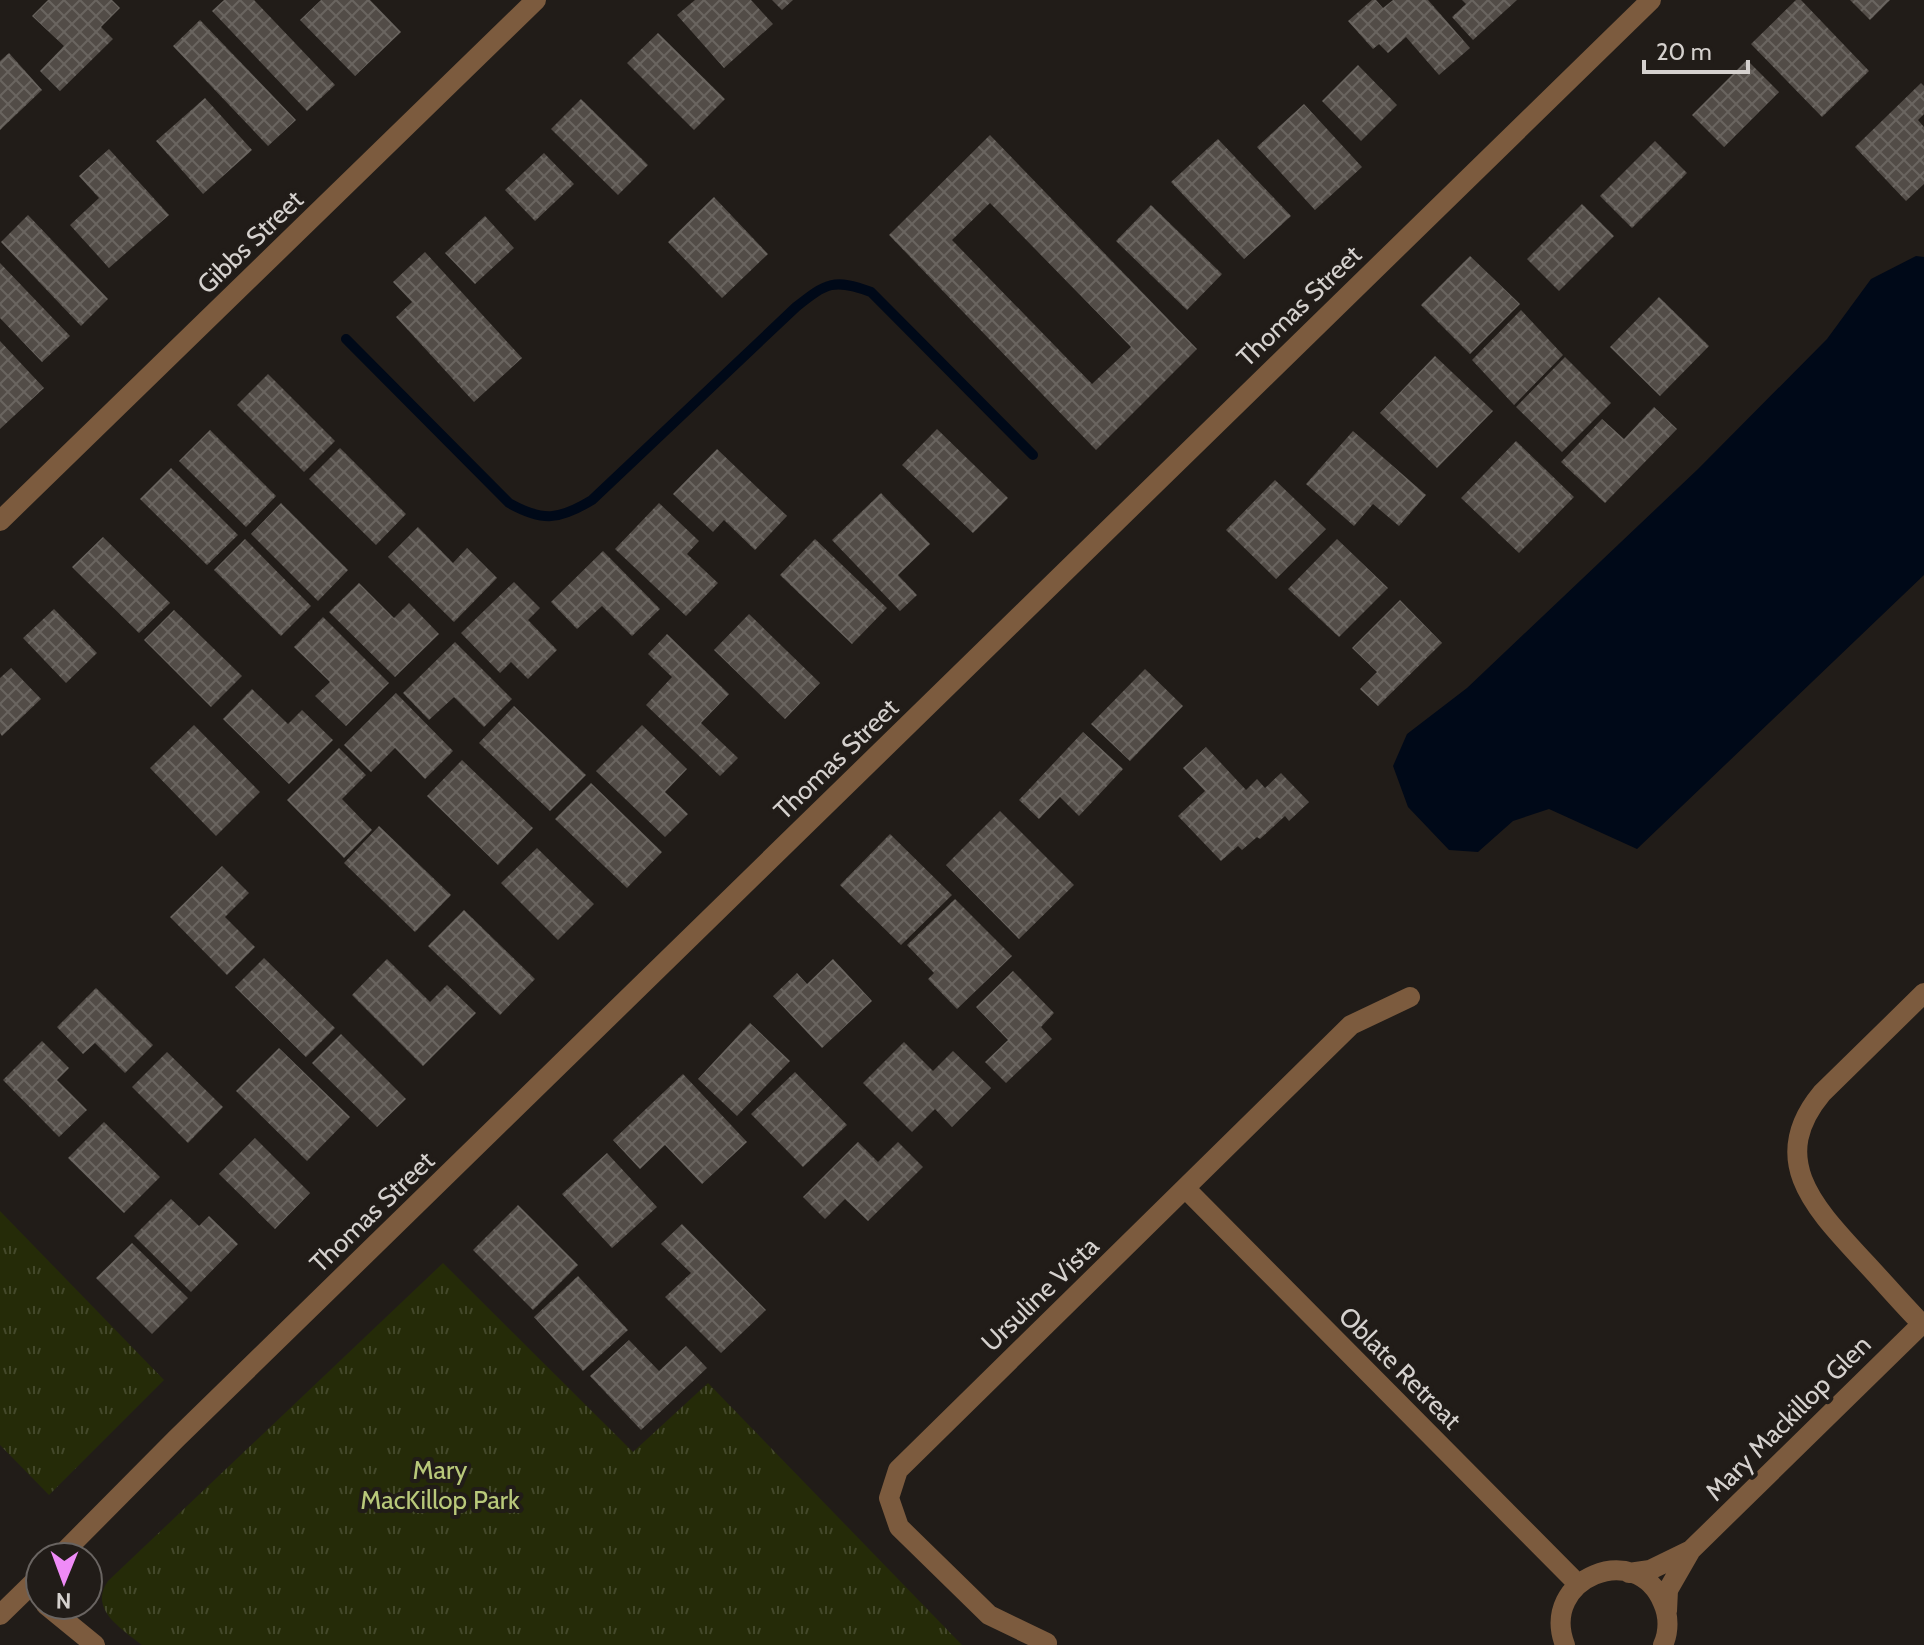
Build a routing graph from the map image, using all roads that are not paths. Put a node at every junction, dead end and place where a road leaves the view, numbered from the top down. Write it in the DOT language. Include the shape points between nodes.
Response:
graph roads {
  1 [pos="536,0"];
  2 [pos="1651,0"];
  3 [pos="0,521"];
  4 [pos="1924,993"];
  5 [pos="1410,997"];
  6 [pos="1185,1188"];
  7 [pos="1923,1325"];
  8 [pos="75,1541"];
  9 [pos="1691,1550"];
  10 [pos="1629,1573"];
  11 [pos="1578,1584"];
  12 [pos="24,1598"];
  13 [pos="1667,1611"];
  14 [pos="0,1615"];
  15 [pos="66,1621"];
  16 [pos="1047,1643"];
  17 [pos="95,1645"];
  18 [pos="1565,1645"];
  19 [pos="1663,1645"];
  1 -- 3 [label="street, Gibbs Street"];
  2 -- 8 [label="street, Thomas Street"];
  4 -- 7 [label="street" via="1822,1093 1798,1134 1798,1162 1807,1194"];
  5 -- 6 [label="street, Ursuline Vista" via="1351,1025"];
  6 -- 11 [label="street, Oblate Retreat"];
  6 -- 16 [label="street, Ursuline Vista" via="898,1470 889,1498 899,1527 989,1615"];
  7 -- 9 [label="street, Mary Mackillop Glen"];
  9 -- 10 [label="street" via="1650,1570"];
  9 -- 13 [label="street" via="1668,1590"];
  10 -- 11 [label="street" via="1602,1572"];
  10 -- 13 [label="street" via="1653,1586"];
  11 -- 18 [label="street" via="1563,1608"];
  12 -- 14 [label="street"];
  13 -- 19 [label="street"];
  15 -- 17 [label="street"];
}
